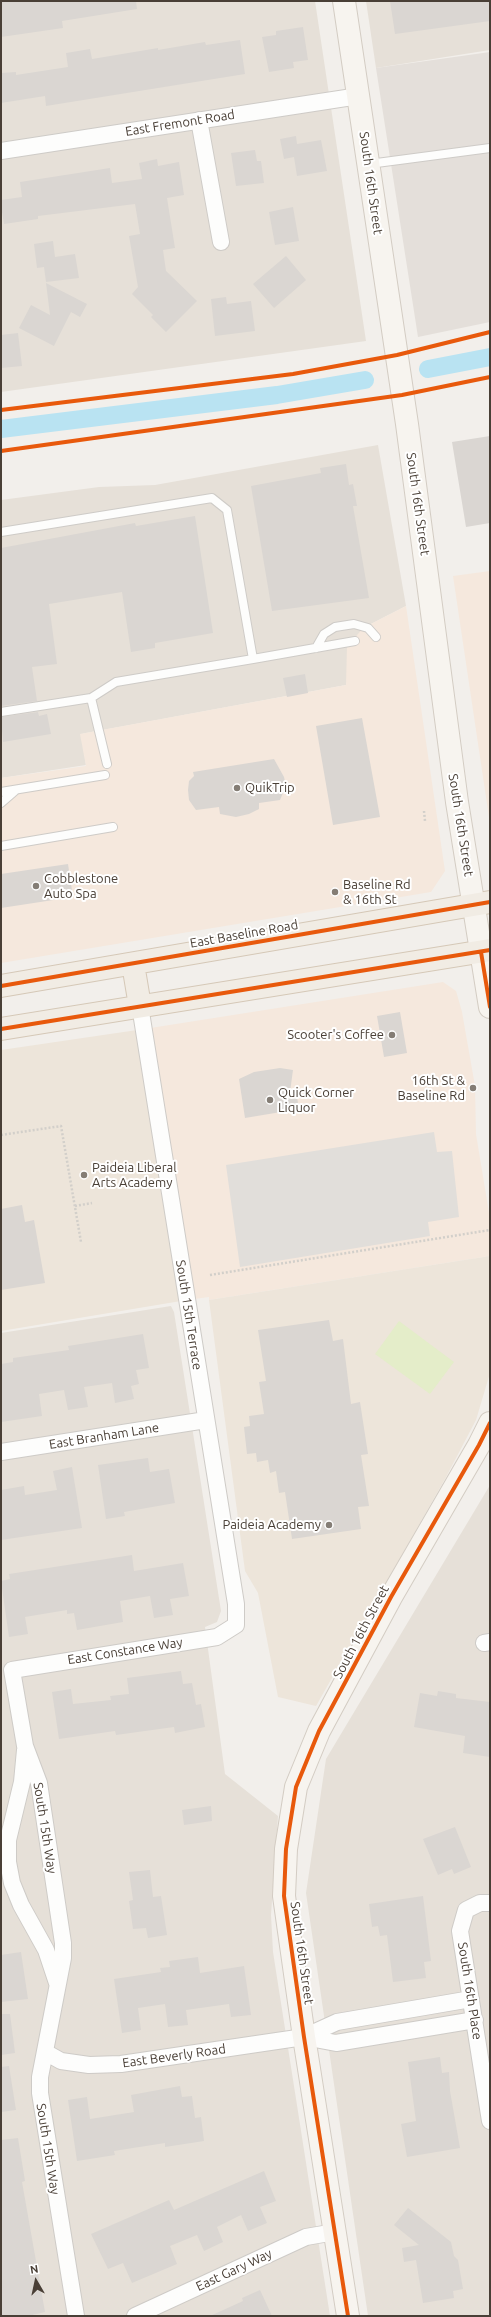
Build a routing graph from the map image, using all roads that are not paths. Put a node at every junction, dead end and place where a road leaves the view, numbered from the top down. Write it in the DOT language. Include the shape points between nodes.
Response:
graph roads {
  1 [pos="344,1"];
  2 [pos="358,96"];
  3 [pos="199,120"];
  4 [pos="490,148"];
  5 [pos="1,151"];
  6 [pos="369,164"];
  7 [pos="221,242"];
  8 [pos="1,532"];
  9 [pos="376,637"];
  10 [pos="355,641"];
  11 [pos="316,648"];
  12 [pos="253,660"];
  13 [pos="91,698"];
  14 [pos="1,712"];
  15 [pos="108,764"];
  16 [pos="105,775"];
  17 [pos="17,790"];
  18 [pos="1,792"];
  19 [pos="1,802"];
  20 [pos="113,827"];
  21 [pos="1,846"];
  22 [pos="482,903"];
  23 [pos="486,951"];
  24 [pos="133,964"];
  25 [pos="1,986"];
  26 [pos="140,1006"];
  27 [pos="490,1007"];
  28 [pos="1,1029"];
  29 [pos="206,1420"];
  30 [pos="490,1422"];
  31 [pos="1,1452"];
  32 [pos="236,1625"];
  33 [pos="12,1670"];
  34 [pos="8,1688"];
  35 [pos="25,1746"];
  36 [pos="490,1903"];
  37 [pos="57,1983"];
  38 [pos="471,1999"];
  39 [pos="475,2020"];
  40 [pos="304,2037"];
  41 [pos="45,2052"];
  42 [pos="490,2121"];
  43 [pos="335,2232"];
  44 [pos="76,2316"];
  45 [pos="135,2316"];
  46 [pos="348,2316"];
  1 -- 2 [label="main road, South 16th Street"];
  2 -- 3 [label="street, East Fremont Road"];
  2 -- 6 [label="main road, South 16th Street"];
  3 -- 5 [label="street, East Fremont Road"];
  3 -- 7 [label="street"];
  4 -- 6 [label="lane"];
  6 -- 22 [label="main road, South 16th Street" via="402,388 457,802"];
  8 -- 12 [label="lane" via="212,498 227,510"];
  9 -- 11 [label="lane" via="368,628 354,624 335,627 324,634"];
  10 -- 11 [label="lane"];
  11 -- 12 [label="lane"];
  12 -- 13 [label="lane" via="116,682"];
  13 -- 14 [label="lane"];
  13 -- 15 [label="lane"];
  16 -- 17 [label="lane"];
  17 -- 18 [label="lane"];
  17 -- 19 [label="lane"];
  20 -- 21 [label="lane"];
  22 -- 23 [label="main road, South 16th Street"];
  22 -- 24 [label="main road, East Baseline Road"];
  23 -- 26 [label="main road"];
  23 -- 27 [label="main road, South 16th Street"];
  24 -- 25 [label="main road, East Baseline Road"];
  24 -- 26 [label="main road"];
  26 -- 28 [label="main road"];
  26 -- 29 [label="street, South 15th Terrace"];
  29 -- 31 [label="street, East Branham Lane"];
  29 -- 32 [label="street, South 15th Terrace" via="236,1604"];
  30 -- 40 [label="main road, South 16th Street" via="319,1731 296,1788 286,1849 284,1896"];
  32 -- 33 [label="street, East Constance Way" via="217,1636"];
  33 -- 34 [label="street, South 15th Way"];
  34 -- 35 [label="street, South 15th Way"];
  35 -- 37 [label="street, South 15th Way" via="39,1783 63,1943 63,1958"];
  35 -- 37 [label="street, South 15th Way" via="22,1782 8,1840 8,1862 12,1883 46,1950"];
  36 -- 38 [label="street, South 16th Place" via="480,1903 466,1910 460,1931"];
  37 -- 41 [label="street, South 15th Way"];
  38 -- 39 [label="street, South 16th Place"];
  38 -- 40 [label="street, East Beverly Road" via="338,2022"];
  39 -- 40 [label="street, East Beverly Road" via="336,2043"];
  39 -- 42 [label="street, South 16th Place"];
  40 -- 41 [label="street, East Beverly Road" via="121,2064 89,2065 61,2061"];
  40 -- 43 [label="main road, South 16th Street"];
  41 -- 44 [label="street, South 15th Way" via="40,2077 42,2114"];
  43 -- 45 [label="street, East Gary Way" via="306,2236"];
  43 -- 46 [label="main road, South 16th Street"];
}
